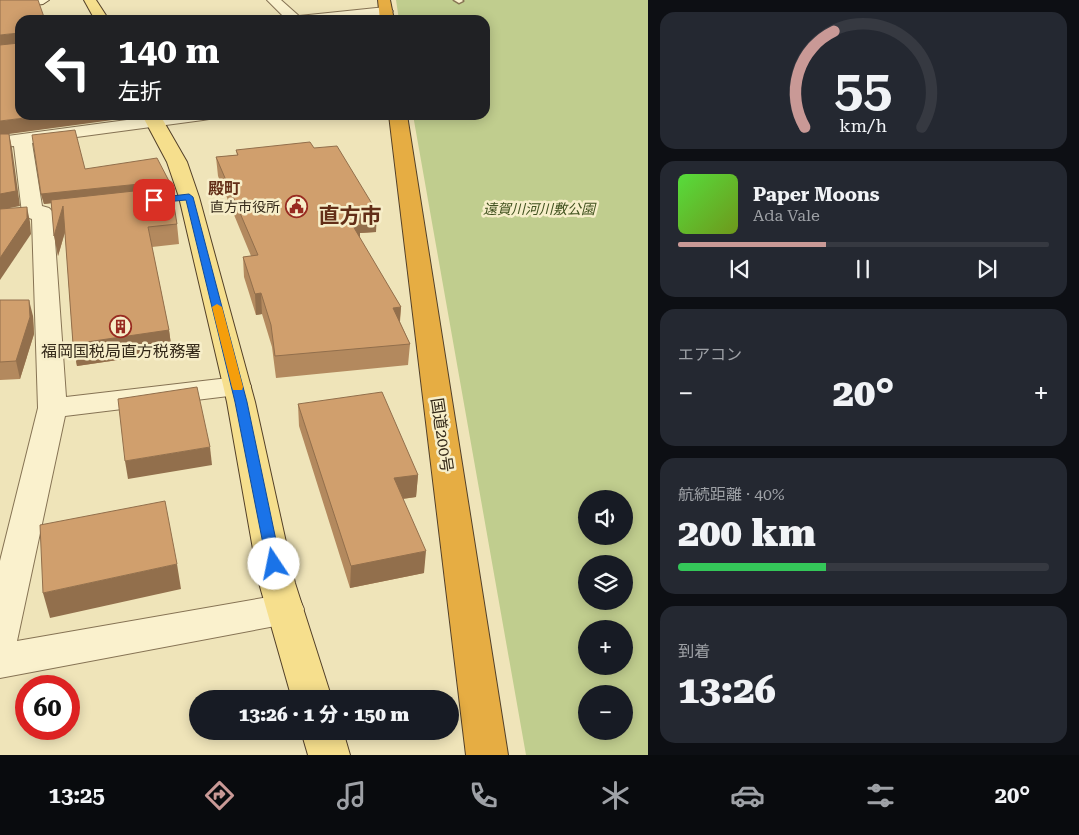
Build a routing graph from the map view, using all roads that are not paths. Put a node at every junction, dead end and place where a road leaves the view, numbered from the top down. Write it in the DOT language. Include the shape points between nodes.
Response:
graph roads {
  1 [pos="43,0"];
  2 [pos="90,0"];
  3 [pos="273,0"];
  4 [pos="0,6"];
  5 [pos="386,10"];
  6 [pos="99,15"];
  7 [pos="290,15"];
  8 [pos="344,15"];
  9 [pos="141,120"];
  10 [pos="154,120"];
  11 [pos="399,120"];
  12 [pos="22,139"];
  13 [pos="0,142"];
  14 [pos="237,386"];
  15 [pos="52,408"];
  16 [pos="286,610"];
  17 [pos="0,638"];
  18 [pos="0,661"];
  19 [pos="309,690"];
  20 [pos="325,740"];
  21 [pos="329,755"];
  22 [pos="487,755"];
  1 -- 4 [label="street"];
  2 -- 6 [label="main road"];
  3 -- 7 [label="street"];
  5 -- 8 [label="street"];
  9 -- 12 [label="street"];
  10 -- 14 [label="main road" via="177,162 180,198"];
  11 -- 22 [label="highway, 国道200号"];
  12 -- 13 [label="street"];
  12 -- 15 [label="street" via="38,213"];
  14 -- 15 [label="street"];
  14 -- 16 [label="main road" via="277,583"];
  15 -- 17 [label="street"];
  16 -- 18 [label="street"];
  16 -- 19 [label="main road"];
  20 -- 21 [label="main road"];
}
